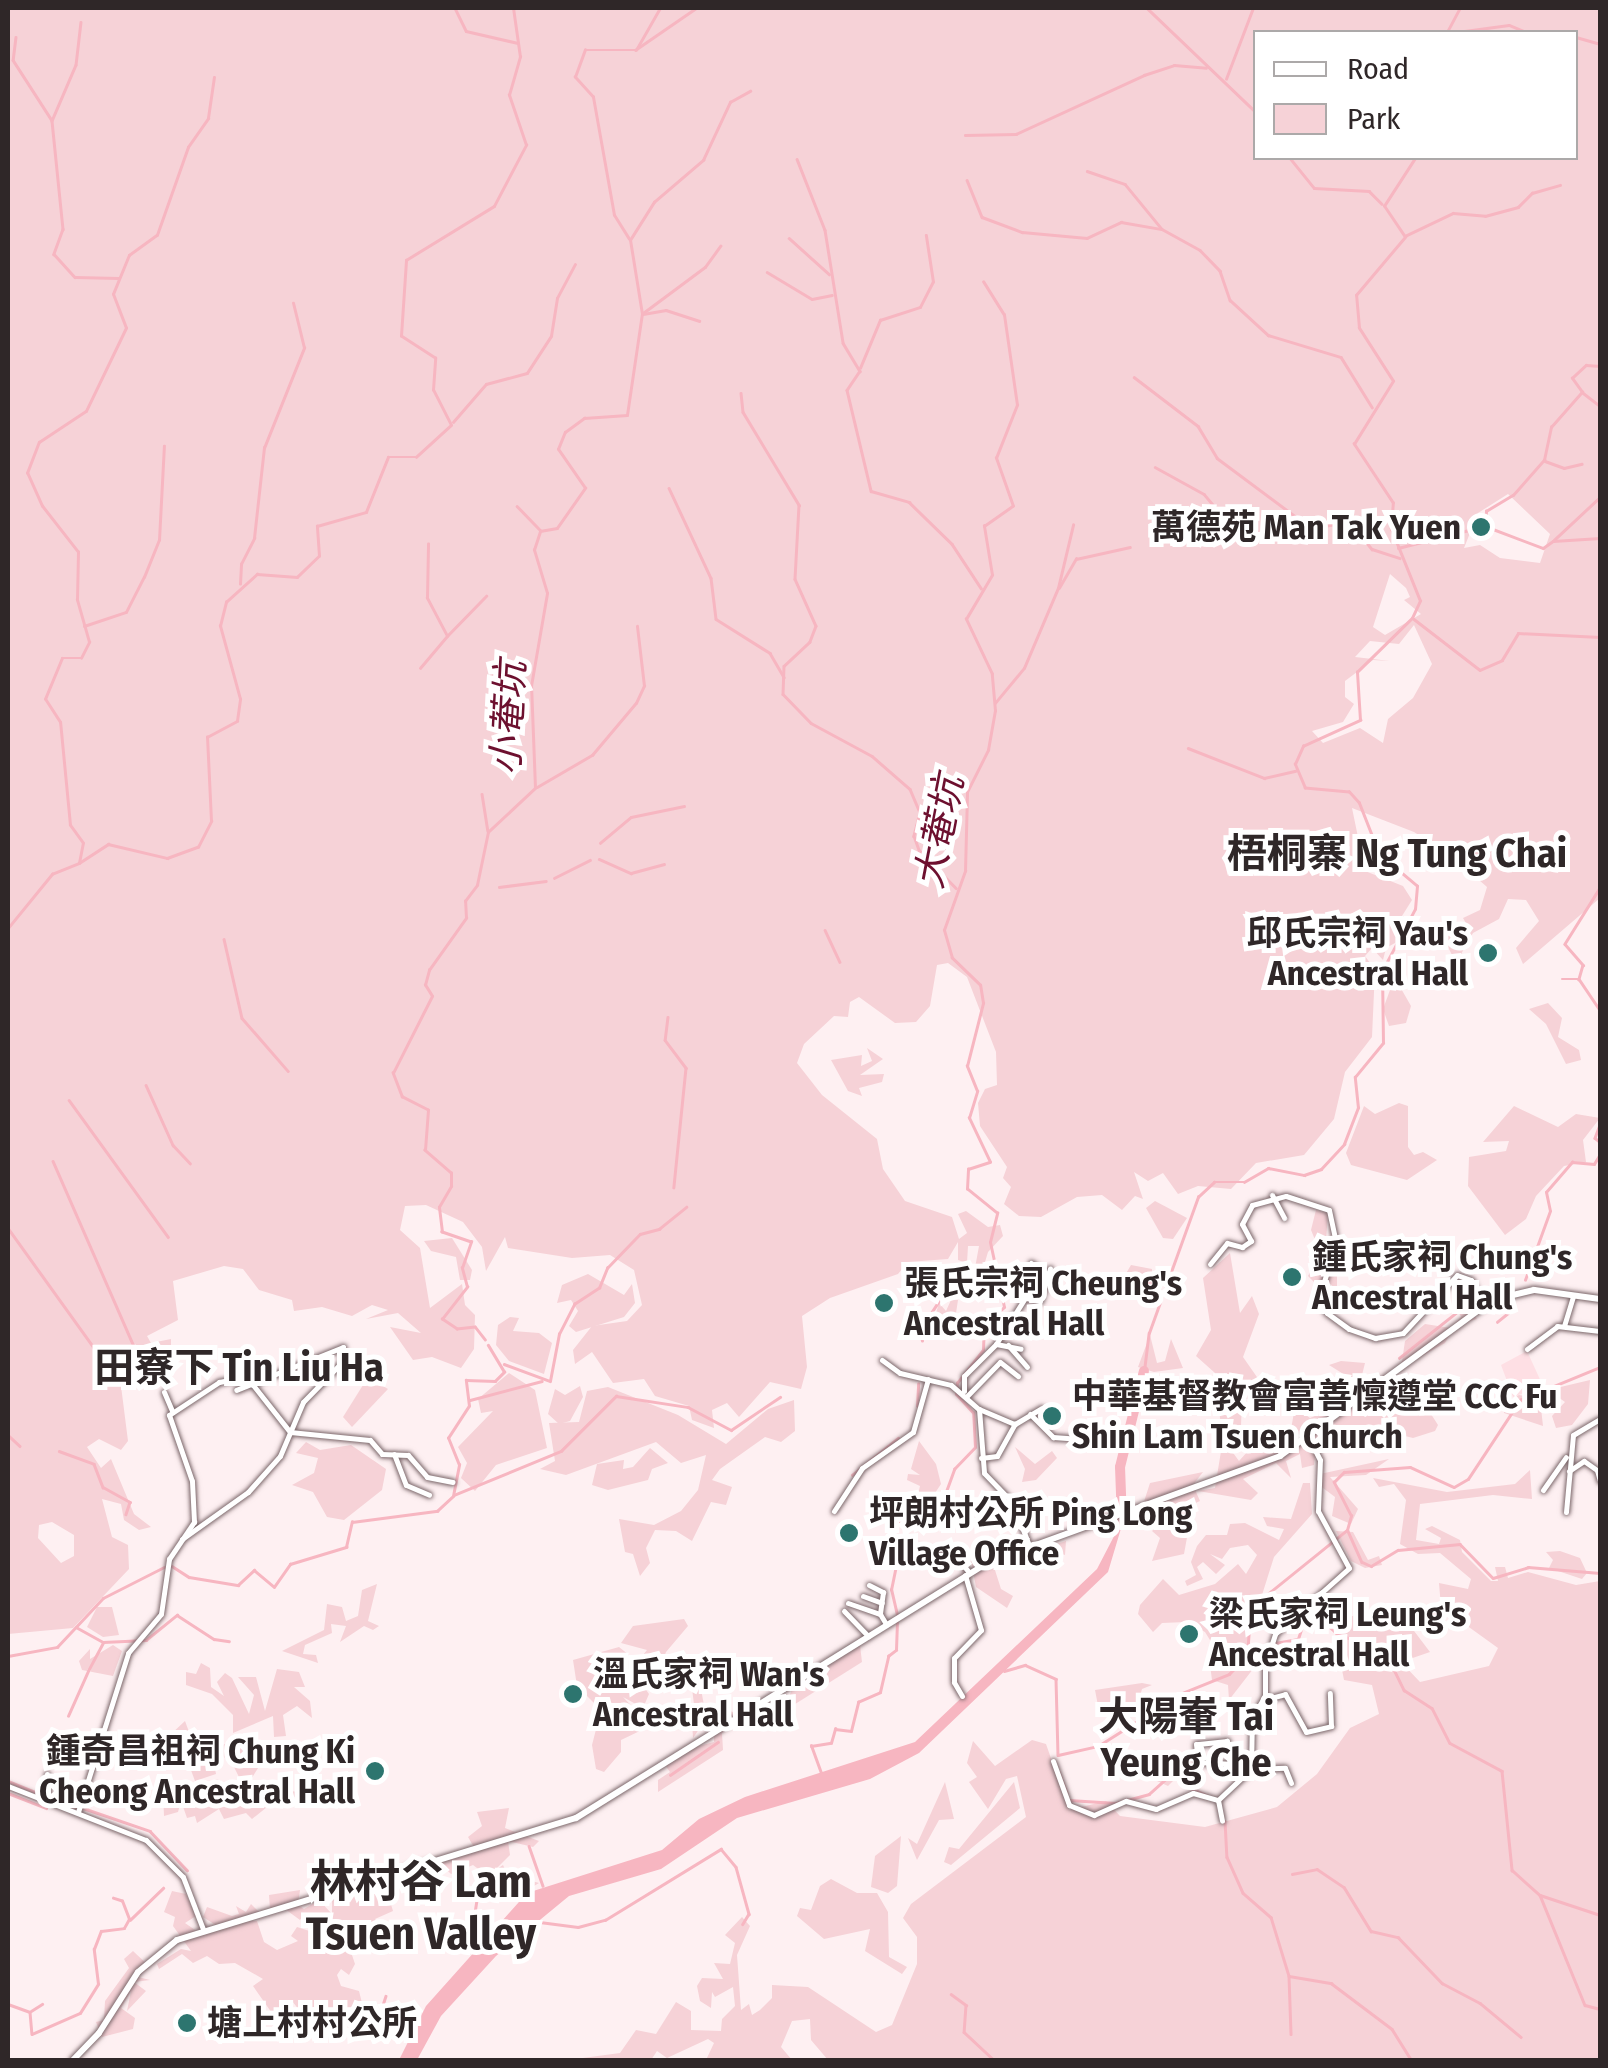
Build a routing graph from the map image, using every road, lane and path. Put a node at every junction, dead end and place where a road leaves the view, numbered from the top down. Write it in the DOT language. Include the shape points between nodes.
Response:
graph roads {
  1 [pos="1272,1195"];
  2 [pos="1284,1218"];
  3 [pos="1030,1264"];
  4 [pos="1210,1264"];
  5 [pos="1030,1290"];
  6 [pos="1574,1294"];
  7 [pos="1026,1298"];
  8 [pos="1600,1299"];
  9 [pos="1482,1305"];
  10 [pos="1564,1326"];
  11 [pos="1600,1331"];
  12 [pos="996,1344"];
  13 [pos="1008,1345"];
  14 [pos="1527,1348"];
  15 [pos="1021,1349"];
  16 [pos="329,1351"];
  17 [pos="882,1360"];
  18 [pos="336,1366"];
  19 [pos="1026,1367"];
  20 [pos="1018,1376"];
  21 [pos="928,1378"];
  22 [pos="252,1385"];
  23 [pos="236,1390"];
  24 [pos="164,1392"];
  25 [pos="964,1393"];
  26 [pos="978,1408"];
  27 [pos="1042,1408"];
  28 [pos="172,1411"];
  29 [pos="1030,1414"];
  30 [pos="1600,1419"];
  31 [pos="1015,1424"];
  32 [pos="290,1432"];
  33 [pos="1309,1438"];
  34 [pos="1084,1440"];
  35 [pos="394,1454"];
  36 [pos="1568,1455"];
  37 [pos="981,1458"];
  38 [pos="1568,1472"];
  39 [pos="1600,1481"];
  40 [pos="453,1482"];
  41 [pos="1543,1490"];
  42 [pos="429,1495"];
  43 [pos="834,1511"];
  44 [pos="1566,1512"];
  45 [pos="182,1540"];
  46 [pos="900,1543"];
  47 [pos="1028,1543"];
  48 [pos="967,1574"];
  49 [pos="870,1585"];
  50 [pos="863,1596"];
  51 [pos="848,1603"];
  52 [pos="882,1603"];
  53 [pos="844,1611"];
  54 [pos="880,1614"];
  55 [pos="889,1623"];
  56 [pos="868,1636"];
  57 [pos="1330,1693"];
  58 [pos="962,1696"];
  59 [pos="1263,1700"];
  60 [pos="1054,1761"];
  61 [pos="1232,1763"];
  62 [pos="1251,1767"];
  63 [pos="47,1774"];
  64 [pos="1291,1783"];
  65 [pos="8,1786"];
  66 [pos="1218,1800"];
  67 [pos="48,1802"];
  68 [pos="78,1812"];
  69 [pos="1222,1820"];
  70 [pos="203,1929"];
  71 [pos="73,2060"];
  1 -- 2 [label="street"];
  1 -- 4 [label="street" via="1258,1200 1242,1222 1248,1245 1228,1243"];
  1 -- 9 [label="street" via="1329,1210 1336,1234 1319,1292 1333,1320 1366,1336 1398,1335 1459,1274 1471,1280"];
  3 -- 7 [label="street" via="1049,1272 1040,1301"];
  5 -- 7 [label="street"];
  6 -- 8 [label="main road"];
  6 -- 9 [label="main road" via="1523,1291"];
  6 -- 10 [label="street"];
  7 -- 12 [label="street"];
  9 -- 33 [label="main road"];
  10 -- 11 [label="street"];
  10 -- 14 [label="street" via="1547,1330"];
  12 -- 13 [label="street"];
  12 -- 25 [label="street" via="964,1376"];
  13 -- 15 [label="street"];
  13 -- 19 [label="street"];
  16 -- 18 [label="street"];
  16 -- 18 [label="street" via="343,1348"];
  16 -- 22 [label="street"];
  17 -- 21 [label="street" via="900,1373"];
  18 -- 32 [label="street" via="303,1402"];
  20 -- 25 [label="street" via="1000,1362"];
  21 -- 25 [label="street"];
  21 -- 43 [label="street" via="910,1438 862,1468"];
  22 -- 23 [label="street"];
  22 -- 28 [label="street" via="227,1379"];
  22 -- 32 [label="street"];
  24 -- 28 [label="street"];
  25 -- 26 [label="street"];
  26 -- 31 [label="street"];
  26 -- 37 [label="street"];
  27 -- 29 [label="street"];
  28 -- 45 [label="street" via="170,1430 192,1482 195,1517"];
  29 -- 31 [label="street"];
  29 -- 34 [label="street" via="1057,1438"];
  30 -- 36 [label="street" via="1576,1431"];
  31 -- 37 [label="street" via="997,1456"];
  32 -- 35 [label="street" via="348,1433"];
  32 -- 45 [label="street" via="280,1456 248,1492"];
  33 -- 47 [label="main road" via="1250,1469"];
  33 -- 59 [label="street" via="1320,1458 1315,1498 1349,1568 1275,1634"];
  35 -- 40 [label="street" via="408,1455 427,1477"];
  35 -- 42 [label="street" via="406,1484"];
  36 -- 38 [label="street"];
  36 -- 41 [label="street"];
  37 -- 47 [label="street" via="988,1480 1013,1502"];
  38 -- 39 [label="street" via="1584,1462 1598,1470"];
  38 -- 44 [label="street"];
  45 -- 68 [label="street" via="168,1562 160,1614 137,1639"];
  46 -- 48 [label="street" via="931,1555 955,1555"];
  47 -- 48 [label="main road"];
  48 -- 55 [label="main road"];
  48 -- 58 [label="street" via="981,1630 954,1658"];
  49 -- 52 [label="street" via="884,1592"];
  50 -- 52 [label="street"];
  51 -- 54 [label="street"];
  52 -- 54 [label="street"];
  53 -- 56 [label="street"];
  54 -- 55 [label="street"];
  55 -- 56 [label="main road"];
  56 -- 70 [label="main road" via="630,1789 565,1822"];
  57 -- 59 [label="street" via="1331,1726 1306,1732 1285,1694"];
  59 -- 62 [label="street" via="1252,1718"];
  60 -- 66 [label="street" via="1070,1805 1094,1815 1126,1801 1156,1810 1191,1793"];
  61 -- 61 [label="street" via="1233,1747 1226,1740 1195,1746 1198,1762"];
  61 -- 62 [label="street"];
  62 -- 64 [label="street" via="1285,1768"];
  62 -- 66 [label="street"];
  63 -- 67 [label="street"];
  65 -- 67 [label="street"];
  66 -- 69 [label="street"];
  67 -- 68 [label="street"];
  68 -- 70 [label="street" via="132,1831 163,1854 198,1906"];
  70 -- 71 [label="main road" via="151,1958"];
}
